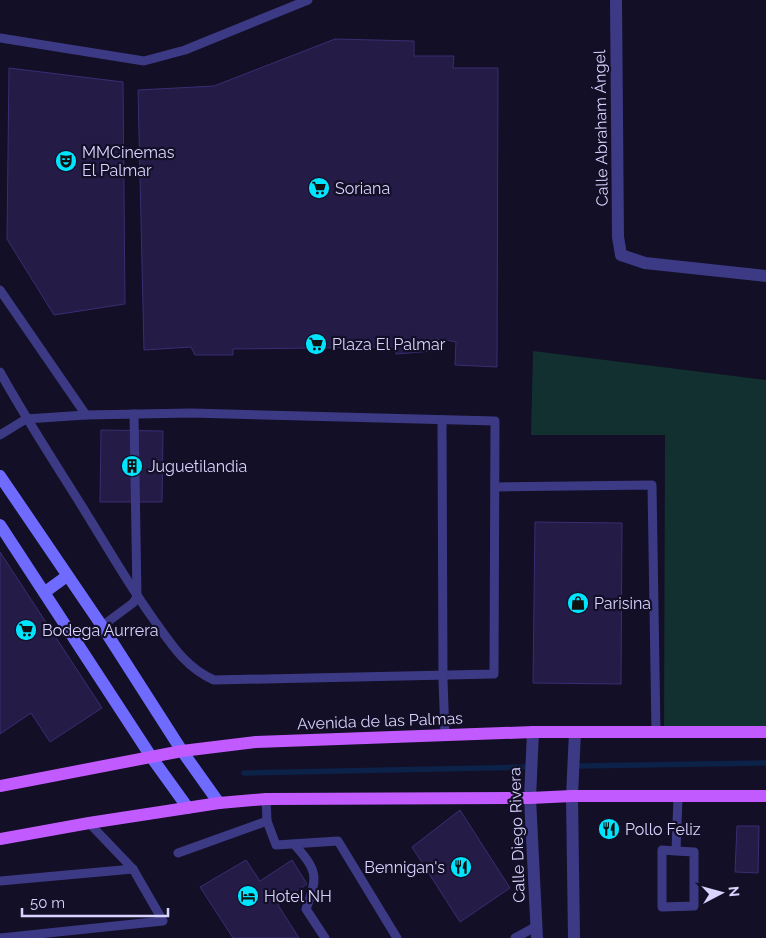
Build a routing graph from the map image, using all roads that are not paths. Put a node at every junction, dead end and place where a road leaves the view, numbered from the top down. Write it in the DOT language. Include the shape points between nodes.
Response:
graph roads {
  1 [pos="308,0"];
  2 [pos="616,0"];
  3 [pos="0,38"];
  4 [pos="766,276"];
  5 [pos="0,290"];
  6 [pos="0,372"];
  7 [pos="134,414"];
  8 [pos="86,415"];
  9 [pos="26,419"];
  10 [pos="442,420"];
  11 [pos="0,435"];
  12 [pos="0,476"];
  13 [pos="495,487"];
  14 [pos="0,525"];
  15 [pos="67,576"];
  16 [pos="45,592"];
  17 [pos="137,597"];
  18 [pos="102,626"];
  19 [pos="443,674"];
  20 [pos="533,732"];
  21 [pos="575,732"];
  22 [pos="656,732"];
  23 [pos="766,732"];
  24 [pos="445,735"];
  25 [pos="182,751"];
  26 [pos="152,758"];
  27 [pos="0,786"];
  28 [pos="572,796"];
  29 [pos="766,796"];
  30 [pos="678,797"];
  31 [pos="530,798"];
  32 [pos="266,799"];
  33 [pos="219,803"];
  34 [pos="188,808"];
  35 [pos="267,821"];
  36 [pos="88,823"];
  37 [pos="0,839"];
  38 [pos="294,844"];
  39 [pos="676,851"];
  40 [pos="178,853"];
  41 [pos="132,869"];
  42 [pos="0,882"];
  43 [pos="537,932"];
  44 [pos="0,938"];
  45 [pos="324,938"];
  46 [pos="397,938"];
  47 [pos="515,938"];
  48 [pos="574,938"];
  1 -- 3 [label="lane" via="186,50 144,61"];
  2 -- 4 [label="street, Calle Abraham Ángel" via="618,237 621,255 645,263"];
  5 -- 8 [label="lane"];
  6 -- 9 [label="lane"];
  7 -- 8 [label="lane"];
  7 -- 10 [label="lane"];
  7 -- 17 [label="lane"];
  8 -- 9 [label="lane"];
  9 -- 11 [label="lane"];
  9 -- 17 [label="lane"];
  10 -- 13 [label="lane" via="495,421"];
  10 -- 19 [label="lane"];
  12 -- 15 [label="street"];
  13 -- 19 [label="lane" via="494,674"];
  13 -- 22 [label="lane" via="652,485"];
  14 -- 16 [label="street"];
  15 -- 16 [label="street"];
  15 -- 18 [label="street"];
  16 -- 26 [label="street"];
  17 -- 18 [label="lane"];
  17 -- 19 [label="lane" via="173,648 202,675 214,680"];
  18 -- 25 [label="street"];
  19 -- 24 [label="lane"];
  20 -- 21 [label="main road, Avenida de las Palmas"];
  20 -- 24 [label="main road, Avenida de las Palmas"];
  20 -- 31 [label="street, Calle Diego Rivera"];
  21 -- 22 [label="main road, Avenida de las Palmas"];
  21 -- 28 [label="street"];
  22 -- 23 [label="main road, Avenida de las Palmas"];
  24 -- 25 [label="main road, Avenida de las Palmas" via="256,742"];
  25 -- 26 [label="main road, Avenida de las Palmas"];
  25 -- 33 [label="street"];
  26 -- 27 [label="main road, Avenida de las Palmas"];
  26 -- 34 [label="street"];
  28 -- 30 [label="main road"];
  28 -- 31 [label="main road"];
  28 -- 48 [label="street"];
  29 -- 30 [label="main road"];
  30 -- 39 [label="lane"];
  31 -- 32 [label="main road"];
  31 -- 43 [label="street, Calle Diego Rivera"];
  32 -- 33 [label="main road"];
  32 -- 35 [label="lane"];
  33 -- 34 [label="main road"];
  34 -- 36 [label="main road"];
  35 -- 38 [label="lane" via="276,845"];
  35 -- 40 [label="lane"];
  36 -- 37 [label="main road"];
  36 -- 41 [label="lane"];
  38 -- 45 [label="lane" via="312,868 314,889 306,909"];
  38 -- 46 [label="lane" via="338,841"];
  39 -- 39 [label="lane" via="694,852 694,906 662,907 662,850"];
  41 -- 42 [label="lane"];
  41 -- 44 [label="lane" via="163,921"];
  43 -- 47 [label="lane"];
}
